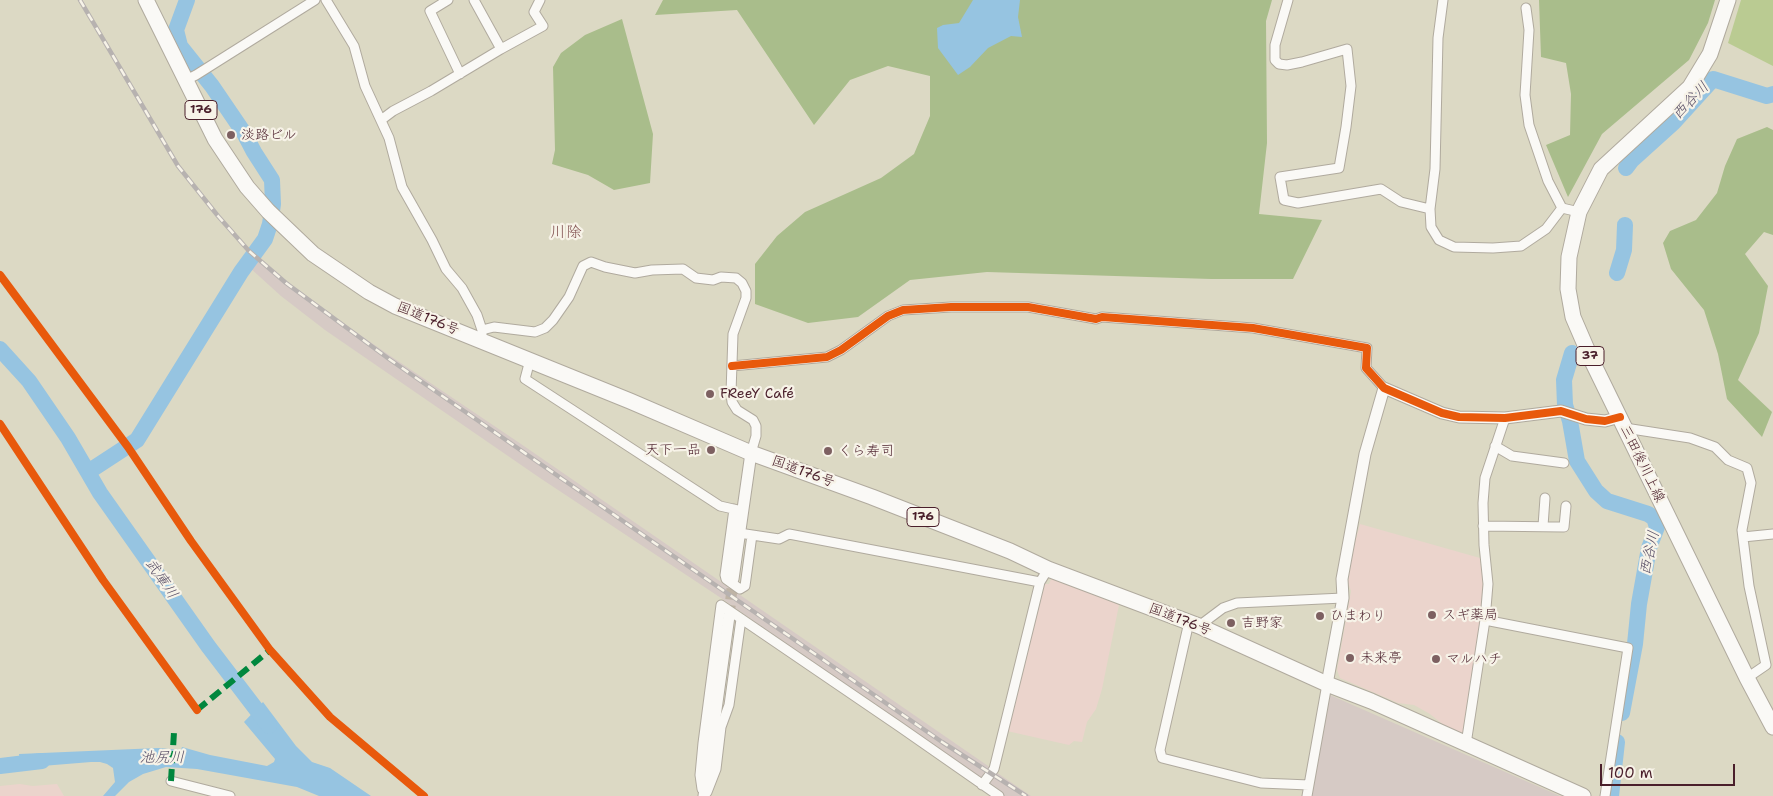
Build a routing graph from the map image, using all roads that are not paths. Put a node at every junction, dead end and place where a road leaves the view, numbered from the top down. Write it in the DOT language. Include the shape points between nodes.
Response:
graph roads {
  1 [pos="315,0"];
  2 [pos="326,0"];
  3 [pos="448,0"];
  4 [pos="474,0"];
  5 [pos="540,0"];
  6 [pos="1288,0"];
  7 [pos="1443,0"];
  8 [pos="1728,0"];
  9 [pos="152,2"];
  10 [pos="1526,8"];
  11 [pos="501,49"];
  12 [pos="460,74"];
  13 [pos="191,77"];
  14 [pos="380,120"];
  15 [pos="1562,208"];
  16 [pos="1430,209"];
  17 [pos="1579,212"];
  18 [pos="482,335"];
  19 [pos="530,360"];
  20 [pos="732,366"];
  21 [pos="1384,388"];
  22 [pos="1506,418"];
  23 [pos="1622,422"];
  24 [pos="1495,446"];
  25 [pos="751,453"];
  26 [pos="1564,463"];
  27 [pos="1545,498"];
  28 [pos="1566,506"];
  29 [pos="738,510"];
  30 [pos="1483,526"];
  31 [pos="1543,526"];
  32 [pos="739,533"];
  33 [pos="1773,534"];
  34 [pos="752,535"];
  35 [pos="1743,537"];
  36 [pos="1044,575"];
  37 [pos="733,579"];
  38 [pos="1343,598"];
  39 [pos="729,616"];
  40 [pos="741,619"];
  41 [pos="1485,620"];
  42 [pos="1194,624"];
  43 [pos="1769,663"];
  44 [pos="1746,678"];
  45 [pos="1327,684"];
  46 [pos="1773,727"];
  47 [pos="1466,744"];
  48 [pos="171,781"];
  49 [pos="982,785"];
  50 [pos="1309,785"];
  51 [pos="230,796"];
  52 [pos="704,796"];
  53 [pos="999,796"];
  54 [pos="1307,796"];
  55 [pos="1583,796"];
  56 [pos="1605,796"];
  1 -- 13 [label="street"];
  2 -- 14 [label="street" via="354,46 365,86"];
  3 -- 12 [label="street" via="430,11"];
  4 -- 11 [label="street"];
  5 -- 11 [label="street" via="534,12 543,26"];
  6 -- 16 [label="street" via="1275,45 1275,60 1279,64 1295,64 1347,48 1351,86 1339,168 1280,178 1284,200 1298,203 1381,189 1401,202"];
  7 -- 16 [label="street" via="1438,38 1435,169"];
  8 -- 17 [label="main road, 三田後川上線 / 37" via="1710,54 1690,87 1601,169"];
  9 -- 13 [label="main road, 国道176号 / 176"];
  10 -- 15 [label="street" via="1529,30 1525,94 1530,125 1548,181"];
  11 -- 12 [label="street"];
  12 -- 14 [label="street"];
  13 -- 18 [label="main road, 国道176号 / 176" via="215,139 247,187 313,254 395,306"];
  14 -- 18 [label="street" via="389,138 402,187 446,269 462,288 477,315"];
  15 -- 16 [label="street" via="1546,229 1521,246 1473,248 1454,247 1439,240 1431,227"];
  15 -- 17 [label="street"];
  17 -- 23 [label="main road, 三田後川上線 / 37" via="1570,257 1568,289 1573,317"];
  18 -- 19 [label="main road, 国道176号 / 176"];
  18 -- 20 [label="street" via="494,327 535,332 545,328 569,297 583,266 591,262 635,273 683,269 696,278 736,278 746,290 733,334"];
  19 -- 25 [label="main road, 国道176号 / 176"];
  19 -- 29 [label="street" via="525,379 720,506"];
  20 -- 21 [label="street" via="826,357 888,316 903,310 1028,307 1096,319 1253,328 1367,348 1366,368"];
  20 -- 25 [label="street" via="732,402 756,426"];
  21 -- 22 [label="street" via="1442,412"];
  21 -- 38 [label="street" via="1365,454 1342,579"];
  22 -- 23 [label="street" via="1561,411 1586,419"];
  22 -- 24 [label="street"];
  23 -- 35 [label="street" via="1715,447 1728,460 1747,468 1751,483"];
  23 -- 44 [label="main road, 三田後川上線 / 37"];
  24 -- 26 [label="street" via="1512,456"];
  24 -- 30 [label="street" via="1485,478"];
  25 -- 29 [label="street"];
  25 -- 36 [label="main road, 国道176号 / 176" via="1010,551"];
  27 -- 31 [label="street"];
  28 -- 31 [label="street" via="1564,527"];
  29 -- 32 [label="street"];
  29 -- 34 [label="street" via="724,575 740,588 746,586"];
  30 -- 31 [label="street"];
  30 -- 41 [label="street" via="1488,584"];
  32 -- 34 [label="street"];
  32 -- 37 [label="street"];
  33 -- 35 [label="street"];
  34 -- 36 [label="street" via="779,539 789,534"];
  35 -- 43 [label="street" via="1749,586"];
  36 -- 42 [label="main road, 国道176号 / 176"];
  36 -- 49 [label="street" via="994,769"];
  38 -- 42 [label="street" via="1237,603"];
  38 -- 45 [label="street"];
  39 -- 52 [label="street"];
  40 -- 49 [label="street"];
  40 -- 52 [label="street" via="716,770"];
  40 -- 52 [label="street" via="721,605 702,744 700,775"];
  41 -- 47 [label="street"];
  41 -- 56 [label="street" via="1628,648"];
  42 -- 45 [label="main road, 国道176号 / 176"];
  42 -- 50 [label="street" via="1160,750 1162,758 1261,783"];
  43 -- 44 [label="street"];
  44 -- 46 [label="main road, 三田後川上線 / 37"];
  45 -- 47 [label="main road, 国道176号 / 176"];
  45 -- 50 [label="street"];
  47 -- 55 [label="main road, 国道176号 / 176"];
  48 -- 51 [label="street"];
  49 -- 53 [label="street"];
  50 -- 54 [label="street"];
}
